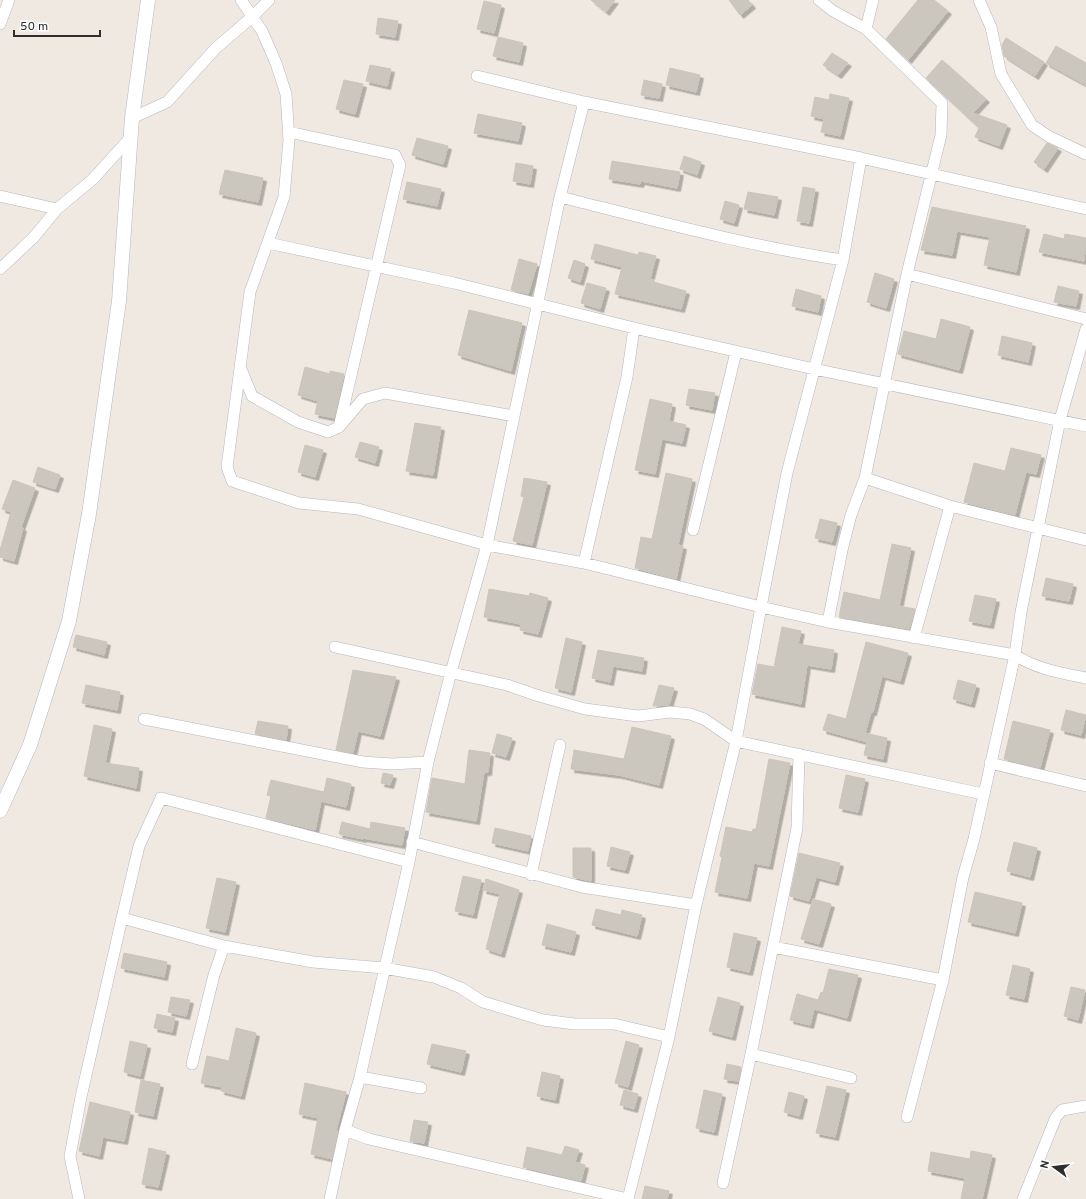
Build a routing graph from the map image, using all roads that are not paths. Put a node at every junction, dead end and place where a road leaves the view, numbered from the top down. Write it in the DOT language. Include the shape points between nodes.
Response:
graph roads {
  1 [pos="9,0"];
  2 [pos="148,0"];
  3 [pos="241,0"];
  4 [pos="269,0"];
  5 [pos="819,0"];
  6 [pos="873,0"];
  7 [pos="979,0"];
  8 [pos="252,17"];
  9 [pos="0,24"];
  10 [pos="866,29"];
  11 [pos="477,76"];
  12 [pos="584,102"];
  13 [pos="132,118"];
  14 [pos="289,132"];
  15 [pos="131,137"];
  16 [pos="1086,154"];
  17 [pos="861,158"];
  18 [pos="931,173"];
  19 [pos="0,196"];
  20 [pos="560,197"];
  21 [pos="57,209"];
  22 [pos="1086,209"];
  23 [pos="268,243"];
  24 [pos="843,260"];
  25 [pos="375,266"];
  26 [pos="0,269"];
  27 [pos="907,274"];
  28 [pos="537,304"];
  29 [pos="1086,318"];
  30 [pos="634,328"];
  31 [pos="1086,329"];
  32 [pos="736,352"];
  33 [pos="240,368"];
  34 [pos="814,369"];
  35 [pos="883,383"];
  36 [pos="514,416"];
  37 [pos="1060,420"];
  38 [pos="1086,426"];
  39 [pos="339,427"];
  40 [pos="865,478"];
  41 [pos="950,506"];
  42 [pos="1038,528"];
  43 [pos="693,530"];
  44 [pos="1086,540"];
  45 [pos="487,545"];
  46 [pos="584,563"];
  47 [pos="761,607"];
  48 [pos="828,622"];
  49 [pos="914,638"];
  50 [pos="335,647"];
  51 [pos="1015,655"];
  52 [pos="451,672"];
  53 [pos="1086,678"];
  54 [pos="144,719"];
  55 [pos="736,741"];
  56 [pos="560,745"];
  57 [pos="799,754"];
  58 [pos="428,762"];
  59 [pos="990,763"];
  60 [pos="1086,786"];
  61 [pos="984,794"];
  62 [pos="0,811"];
  63 [pos="412,842"];
  64 [pos="409,862"];
  65 [pos="531,875"];
  66 [pos="696,905"];
  67 [pos="122,918"];
  68 [pos="224,946"];
  69 [pos="773,946"];
  70 [pos="384,968"];
  71 [pos="943,980"];
  72 [pos="669,1037"];
  73 [pos="751,1054"];
  74 [pos="192,1064"];
  75 [pos="360,1077"];
  76 [pos="852,1078"];
  77 [pos="421,1088"];
  78 [pos="1086,1106"];
  79 [pos="907,1117"];
  80 [pos="345,1130"];
  81 [pos="723,1183"];
  82 [pos="79,1199"];
  83 [pos="330,1199"];
  84 [pos="628,1199"];
  85 [pos="1023,1199"];
  1 -- 9 [label="street"];
  2 -- 13 [label="street"];
  3 -- 8 [label="street"];
  4 -- 8 [label="street"];
  5 -- 10 [label="street" via="833,11"];
  6 -- 10 [label="street"];
  7 -- 16 [label="street" via="993,32 1001,74 1032,125 1048,136"];
  8 -- 13 [label="street" via="216,48 167,102"];
  8 -- 14 [label="street" via="262,31 286,94"];
  10 -- 18 [label="street" via="942,103 941,135"];
  11 -- 12 [label="street"];
  12 -- 17 [label="street"];
  12 -- 20 [label="street"];
  13 -- 15 [label="street"];
  14 -- 23 [label="street" via="284,197"];
  14 -- 25 [label="street" via="395,155 400,165"];
  15 -- 21 [label="street" via="93,179"];
  15 -- 62 [label="street" via="119,301 89,514 71,613 30,745"];
  17 -- 18 [label="street"];
  17 -- 24 [label="street"];
  18 -- 22 [label="street"];
  18 -- 27 [label="street"];
  19 -- 21 [label="street"];
  20 -- 24 [label="street" via="729,238 806,255"];
  20 -- 28 [label="street"];
  21 -- 26 [label="street"];
  23 -- 25 [label="street"];
  23 -- 33 [label="street" via="250,292"];
  24 -- 34 [label="street"];
  25 -- 28 [label="street"];
  25 -- 39 [label="street"];
  27 -- 29 [label="street"];
  27 -- 35 [label="street"];
  28 -- 30 [label="street"];
  28 -- 36 [label="street"];
  30 -- 32 [label="street"];
  30 -- 46 [label="street" via="627,377"];
  31 -- 37 [label="street"];
  32 -- 34 [label="street"];
  32 -- 43 [label="street"];
  33 -- 39 [label="street" via="252,396 298,422 328,432"];
  33 -- 45 [label="street" via="227,467 232,481 299,503 358,508"];
  34 -- 35 [label="street"];
  34 -- 47 [label="street" via="787,473"];
  35 -- 37 [label="street"];
  35 -- 40 [label="street"];
  36 -- 39 [label="street" via="385,393 363,399"];
  36 -- 45 [label="street"];
  37 -- 38 [label="street"];
  37 -- 42 [label="street"];
  40 -- 41 [label="street"];
  40 -- 48 [label="street" via="851,515 842,550"];
  41 -- 42 [label="street"];
  41 -- 49 [label="street"];
  42 -- 44 [label="street"];
  42 -- 51 [label="street"];
  45 -- 46 [label="street"];
  45 -- 52 [label="street"];
  46 -- 47 [label="street"];
  47 -- 48 [label="street"];
  47 -- 55 [label="street"];
  48 -- 49 [label="street"];
  49 -- 51 [label="street"];
  50 -- 52 [label="street"];
  51 -- 53 [label="street" via="1024,662 1048,670"];
  51 -- 59 [label="street"];
  52 -- 55 [label="street" via="507,685 585,709 638,716 670,712 690,714 704,719"];
  52 -- 58 [label="street"];
  54 -- 58 [label="street" via="363,762"];
  55 -- 57 [label="street"];
  55 -- 66 [label="street"];
  56 -- 65 [label="street"];
  57 -- 61 [label="street"];
  57 -- 69 [label="street" via="797,828"];
  58 -- 63 [label="street"];
  59 -- 60 [label="street"];
  59 -- 61 [label="street"];
  61 -- 71 [label="street" via="963,877"];
  63 -- 64 [label="street"];
  63 -- 65 [label="street"];
  64 -- 67 [label="street" via="161,798 139,846"];
  64 -- 70 [label="street"];
  65 -- 66 [label="street" via="582,887"];
  66 -- 72 [label="street"];
  67 -- 68 [label="street"];
  67 -- 82 [label="street" via="70,1156"];
  68 -- 70 [label="street" via="313,962"];
  68 -- 74 [label="street" via="214,975"];
  69 -- 71 [label="street"];
  69 -- 73 [label="street"];
  70 -- 72 [label="street" via="434,977 461,988 483,1002 542,1020 575,1024 614,1024"];
  70 -- 75 [label="street"];
  71 -- 79 [label="street"];
  72 -- 84 [label="street"];
  73 -- 76 [label="street"];
  73 -- 81 [label="street"];
  75 -- 77 [label="street"];
  75 -- 80 [label="street"];
  78 -- 85 [label="street" via="1062,1110 1056,1117"];
  80 -- 83 [label="street"];
  80 -- 84 [label="street" via="369,1139"];
}
